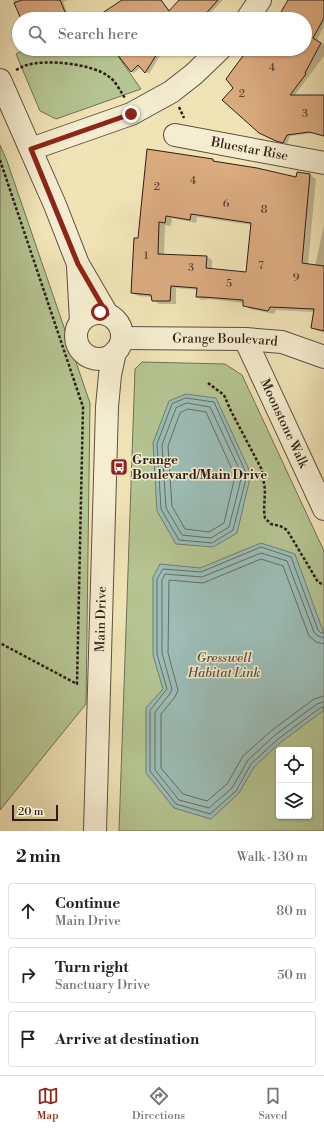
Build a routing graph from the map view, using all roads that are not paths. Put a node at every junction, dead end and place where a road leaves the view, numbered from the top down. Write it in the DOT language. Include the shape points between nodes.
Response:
graph roads {
  1 [pos="260,0"];
  2 [pos="252,12"];
  3 [pos="213,56"];
  4 [pos="8,75"];
  5 [pos="180,136"];
  6 [pos="31,149"];
  7 [pos="324,163"];
  8 [pos="78,264"];
  9 [pos="107,314"];
  10 [pos="81,321"];
  11 [pos="245,339"];
  12 [pos="119,345"];
  13 [pos="93,358"];
  14 [pos="324,358"];
  15 [pos="107,408"];
  16 [pos="324,509"];
  17 [pos="95,831"];
  1 -- 2 [label="street"];
  3 -- 6 [label="street" via="171,92 131,114"];
  4 -- 6 [label="street"];
  5 -- 7 [label="street, Bluestar Rise"];
  6 -- 8 [label="street"];
  8 -- 9 [label="street"];
  8 -- 10 [label="street"];
  9 -- 10 [label="street" via="93,313"];
  9 -- 12 [label="street" via="119,323 122,330"];
  10 -- 13 [label="street" via="77,328 77,343"];
  11 -- 12 [label="street, Grange Boulevard"];
  11 -- 14 [label="street, Grange Boulevard" via="282,342"];
  11 -- 16 [label="street, Moonstone Walk"];
  12 -- 13 [label="street" via="105,358"];
  12 -- 15 [label="street, Main Drive" via="110,375"];
  13 -- 15 [label="street, Main Drive"];
  15 -- 17 [label="street, Main Drive"];
}
